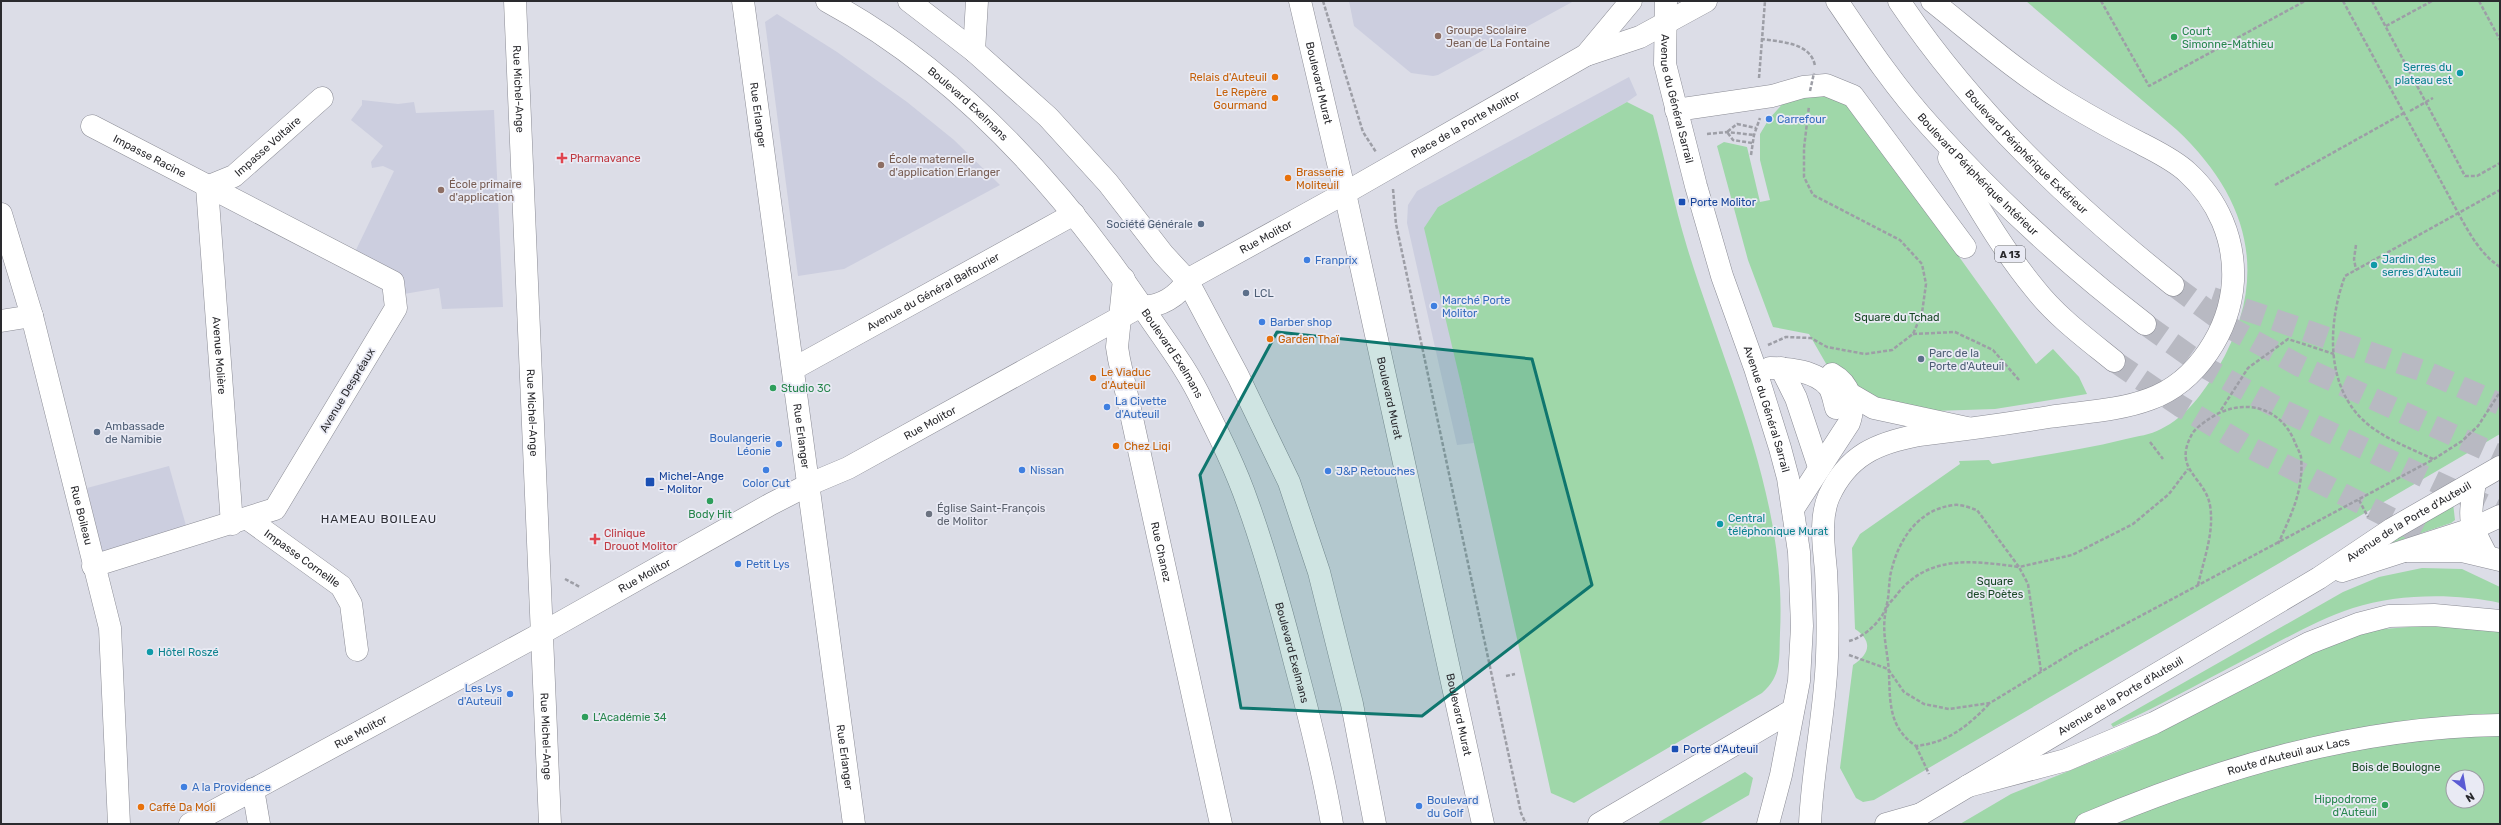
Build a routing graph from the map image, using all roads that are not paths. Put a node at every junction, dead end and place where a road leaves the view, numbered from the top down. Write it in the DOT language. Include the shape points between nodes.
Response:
graph roads {
  1 [pos="515,1"];
  2 [pos="743,1"];
  3 [pos="826,1"];
  4 [pos="909,1"];
  5 [pos="977,1"];
  6 [pos="1300,1"];
  7 [pos="1631,1"];
  8 [pos="1666,1"];
  9 [pos="1706,1"];
  10 [pos="1837,1"];
  11 [pos="1899,1"];
  12 [pos="1932,1"];
  13 [pos="1665,24"];
  14 [pos="974,51"];
  15 [pos="1586,55"];
  16 [pos="322,98"];
  17 [pos="1676,110"];
  18 [pos="92,126"];
  19 [pos="1930,126"];
  20 [pos="207,187"];
  21 [pos="1345,193"];
  22 [pos="1,214"];
  23 [pos="1074,214"];
  24 [pos="1965,247"];
  25 [pos="1124,279"];
  26 [pos="1186,280"];
  27 [pos="2173,285"];
  28 [pos="1141,306"];
  29 [pos="32,316"];
  30 [pos="1120,317"];
  31 [pos="1,321"];
  32 [pos="2145,324"];
  33 [pos="2114,361"];
  34 [pos="1755,368"];
  35 [pos="1781,368"];
  36 [pos="793,369"];
  37 [pos="1832,374"];
  38 [pos="1843,401"];
  39 [pos="1972,429"];
  40 [pos="1819,467"];
  41 [pos="2500,467"];
  42 [pos="2475,482"];
  43 [pos="810,484"];
  44 [pos="1793,509"];
  45 [pos="2500,516"];
  46 [pos="240,522"];
  47 [pos="2472,529"];
  48 [pos="2407,551"];
  49 [pos="2489,560"];
  50 [pos="93,566"];
  51 [pos="2500,574"];
  52 [pos="2320,578"];
  53 [pos="2500,621"];
  54 [pos="542,633"];
  55 [pos="358,650"];
  56 [pos="1793,710"];
  57 [pos="2500,725"];
  58 [pos="1968,786"];
  59 [pos="253,789"];
  60 [pos="1478,796"];
  61 [pos="1916,819"];
  62 [pos="119,824"];
  63 [pos="190,824"];
  64 [pos="259,824"];
  65 [pos="550,824"];
  66 [pos="854,824"];
  67 [pos="1221,824"];
  68 [pos="1332,824"];
  69 [pos="1375,824"];
  70 [pos="1483,824"];
  71 [pos="1495,824"];
  72 [pos="1599,824"];
  73 [pos="1768,824"];
  74 [pos="1810,824"];
  75 [pos="1886,824"];
  76 [pos="2086,824"];
  1 -- 54 [label="main road, Rue Michel-Ange"];
  2 -- 36 [label="main road, Rue Erlanger"];
  3 -- 23 [label="main road, Boulevard Exelmans" via="871,27 956,92 1018,149"];
  4 -- 14 [label="main road"];
  5 -- 14 [label="main road"];
  6 -- 21 [label="main road, Boulevard Murat"];
  7 -- 15 [label="main road, Place de la Porte Molitor"];
  8 -- 13 [label="main road, Avenue du Général Sarrail"];
  9 -- 13 [label="main road, Place de la Porte Molitor"];
  10 -- 19 [label="main road, Boulevard Périphérique Intérieur" via="1870,50"];
  11 -- 27 [label="main road, Boulevard Périphérique Extérieur" via="1970,92 2031,160 2088,215"];
  12 -- 39 [label="main road" via="2035,82 2106,125 2168,158 2187,172 2207,194 2221,217 2230,241 2233,264 2231,296 2225,320 2215,341 2201,361 2169,388 2148,400 2123,406"];
  13 -- 15 [label="main road, Place de la Porte Molitor" via="1640,37"];
  13 -- 17 [label="main road, Avenue du Général Sarrail" via="1665,64"];
  14 -- 26 [label="main road" via="1048,117 1108,183"];
  15 -- 21 [label="main road, Place de la Porte Molitor"];
  16 -- 20 [label="main road, Impasse Voltaire" via="234,176"];
  17 -- 24 [label="main road" via="1826,85 1853,96"];
  17 -- 34 [label="main road, Avenue du Général Sarrail" via="1720,270"];
  18 -- 20 [label="main road, Impasse Racine"];
  19 -- 32 [label="main road, Boulevard Périphérique Intérieur" via="2047,244"];
  19 -- 33 [label="main road, A 13" via="1984,217 2035,290 2085,338"];
  20 -- 46 [label="main road, Avenue Molière"];
  20 -- 46 [label="main road, Avenue Despréaux" via="393,282 396,308 275,509"];
  21 -- 26 [label="main road, Rue Molitor"];
  21 -- 60 [label="main road, Boulevard Murat"];
  22 -- 29 [label="main road, Rue Boileau"];
  23 -- 25 [label="main road, Boulevard Exelmans"];
  23 -- 36 [label="main road, Avenue du Général Balfourier"];
  25 -- 28 [label="main road, Boulevard Exelmans"];
  25 -- 30 [label="main road, Rue Chanez"];
  26 -- 28 [label="main road, Rue Molitor" via="1174,276 1144,295"];
  26 -- 69 [label="main road" via="1238,376 1289,482 1321,580 1352,704"];
  28 -- 30 [label="main road, Rue Molitor"];
  28 -- 68 [label="main road, Boulevard Exelmans" via="1202,400 1248,502 1278,597 1310,718"];
  29 -- 31 [label="main road"];
  29 -- 50 [label="main road, Rue Boileau"];
  30 -- 43 [label="main road, Rue Molitor" via="848,468"];
  30 -- 67 [label="main road, Rue Chanez" via="1117,347 1119,359"];
  34 -- 35 [label="main road"];
  34 -- 44 [label="main road, Avenue du Général Sarrail" via="1780,448"];
  35 -- 38 [label="main road" via="1814,376"];
  35 -- 40 [label="main road" via="1796,398"];
  36 -- 43 [label="main road, Rue Erlanger"];
  37 -- 38 [label="main road" via="1841,379"];
  38 -- 39 [label="main road"];
  38 -- 40 [label="main road" via="1852,414 1849,423"];
  39 -- 74 [label="main road" via="1919,435 1875,447 1851,464 1828,498 1824,520 1828,650 1812,784"];
  40 -- 44 [label="main road"];
  41 -- 42 [label="main road, Avenue de la Porte d'Auteuil"];
  42 -- 47 [label="main road" via="2470,516"];
  42 -- 52 [label="main road, Avenue de la Porte d'Auteuil" via="2392,529"];
  43 -- 54 [label="main road, Rue Molitor"];
  43 -- 66 [label="main road, Rue Erlanger"];
  44 -- 56 [label="main road, Avenue du Général Sarrail" via="1799,552 1802,626 1799,681"];
  45 -- 47 [label="main road, Avenue de la Porte d'Auteuil"];
  46 -- 50 [label="main road, Avenue Despréaux"];
  46 -- 55 [label="main road, Impasse Corneille" via="341,586 351,604"];
  47 -- 48 [label="main road, Avenue de la Porte d'Auteuil"];
  47 -- 49 [label="main road"];
  48 -- 49 [label="main road" via="2462,551"];
  48 -- 52 [label="main road, Avenue de la Porte d'Auteuil"];
  49 -- 51 [label="main road"];
  50 -- 62 [label="main road, Rue Boileau" via="110,628"];
  52 -- 58 [label="main road, Avenue de la Porte d'Auteuil"];
  53 -- 58 [label="main road" via="2434,615 2390,616 2358,624 2309,643 2154,723 2073,757"];
  54 -- 59 [label="main road, Rue Molitor"];
  54 -- 65 [label="main road, Rue Michel-Ange"];
  56 -- 72 [label="main road"];
  56 -- 73 [label="main road, Avenue du Général Sarrail" via="1781,775"];
  57 -- 76 [label="main road, Route d'Auteuil aux Lacs" via="2417,730 2319,747 2249,764 2198,780"];
  58 -- 61 [label="main road, Avenue de la Porte d'Auteuil"];
  59 -- 63 [label="main road, Rue Molitor"];
  59 -- 64 [label="main road"];
  60 -- 70 [label="main road, Boulevard Murat"];
  60 -- 71 [label="main road, Boulevard Murat"];
  61 -- 75 [label="main road, Avenue de la Porte d'Auteuil"];
}
